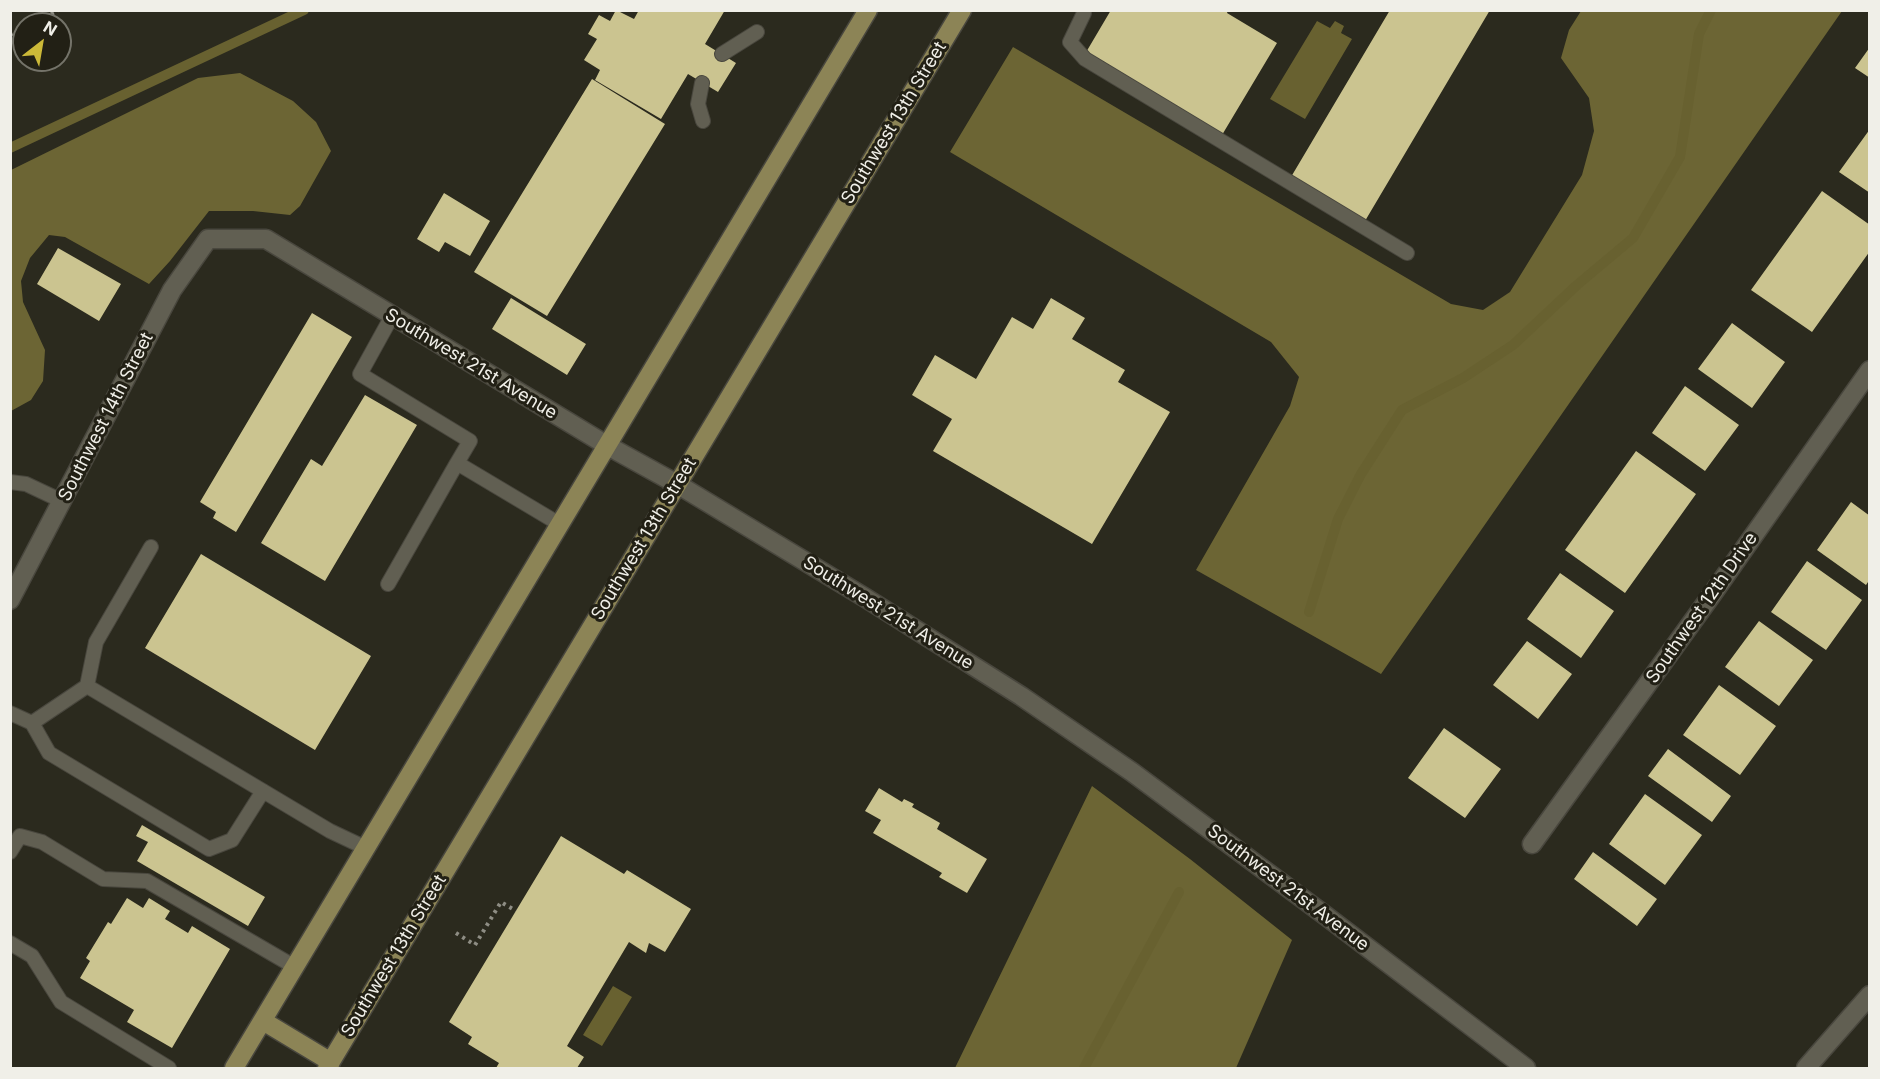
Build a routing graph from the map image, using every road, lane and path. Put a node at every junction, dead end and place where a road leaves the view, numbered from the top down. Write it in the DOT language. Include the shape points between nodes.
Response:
graph roads {
  1 [pos="868,10"];
  2 [pos="962,10"];
  3 [pos="1084,11"];
  4 [pos="757,33"];
  5 [pos="722,54"];
  6 [pos="702,83"];
  7 [pos="703,121"];
  8 [pos="208,239"];
  9 [pos="1407,253"];
  10 [pos="392,316"];
  11 [pos="1869,370"];
  12 [pos="608,446"];
  13 [pos="457,463"];
  14 [pos="10,482"];
  15 [pos="677,484"];
  16 [pos="62,501"];
  17 [pos="561,525"];
  18 [pos="151,547"];
  19 [pos="388,585"];
  20 [pos="10,600"];
  21 [pos="87,686"];
  22 [pos="10,712"];
  23 [pos="32,723"];
  24 [pos="263,790"];
  25 [pos="1532,844"];
  26 [pos="366,848"];
  27 [pos="10,852"];
  28 [pos="516,911"];
  29 [pos="456,933"];
  30 [pos="10,943"];
  31 [pos="295,967"];
  32 [pos="1869,995"];
  33 [pos="263,1021"];
  34 [pos="333,1066"];
  35 [pos="169,1068"];
  36 [pos="234,1068"];
  37 [pos="1526,1068"];
  38 [pos="1806,1068"];
  1 -- 12 [label="main road"];
  2 -- 15 [label="main road, Southwest 13th Street"];
  3 -- 9 [label="lane" via="1070,42 1085,59"];
  4 -- 5 [label="lane"];
  6 -- 7 [label="lane" via="698,104"];
  8 -- 10 [label="street, Southwest 21st Avenue" via="266,238"];
  8 -- 16 [label="street, Southwest 14th Street" via="172,290"];
  10 -- 12 [label="street, Southwest 21st Avenue"];
  10 -- 13 [label="lane" via="360,374 470,441"];
  11 -- 25 [label="street, Southwest 12th Drive"];
  12 -- 15 [label="street, Southwest 21st Avenue"];
  12 -- 17 [label="main road"];
  13 -- 17 [label="lane"];
  13 -- 19 [label="lane"];
  14 -- 16 [label="lane" via="26,483"];
  15 -- 34 [label="main road, Southwest 13th Street"];
  15 -- 37 [label="street, Southwest 21st Avenue" via="864,597 1132,772"];
  16 -- 20 [label="street, Southwest 14th Street"];
  17 -- 26 [label="main road"];
  18 -- 21 [label="lane" via="96,642"];
  21 -- 23 [label="lane"];
  21 -- 24 [label="lane"];
  22 -- 23 [label="lane"];
  23 -- 24 [label="lane" via="49,753 209,849 232,840"];
  24 -- 26 [label="lane"];
  26 -- 31 [label="main road"];
  27 -- 31 [label="lane" via="20,836 42,842 103,879 147,881"];
  28 -- 29 [label="path" via="501,902 475,945"];
  30 -- 35 [label="lane" via="32,956 61,1002"];
  31 -- 33 [label="main road"];
  32 -- 38 [label="street"];
  33 -- 34 [label="main road"];
  33 -- 36 [label="main road"];
}
